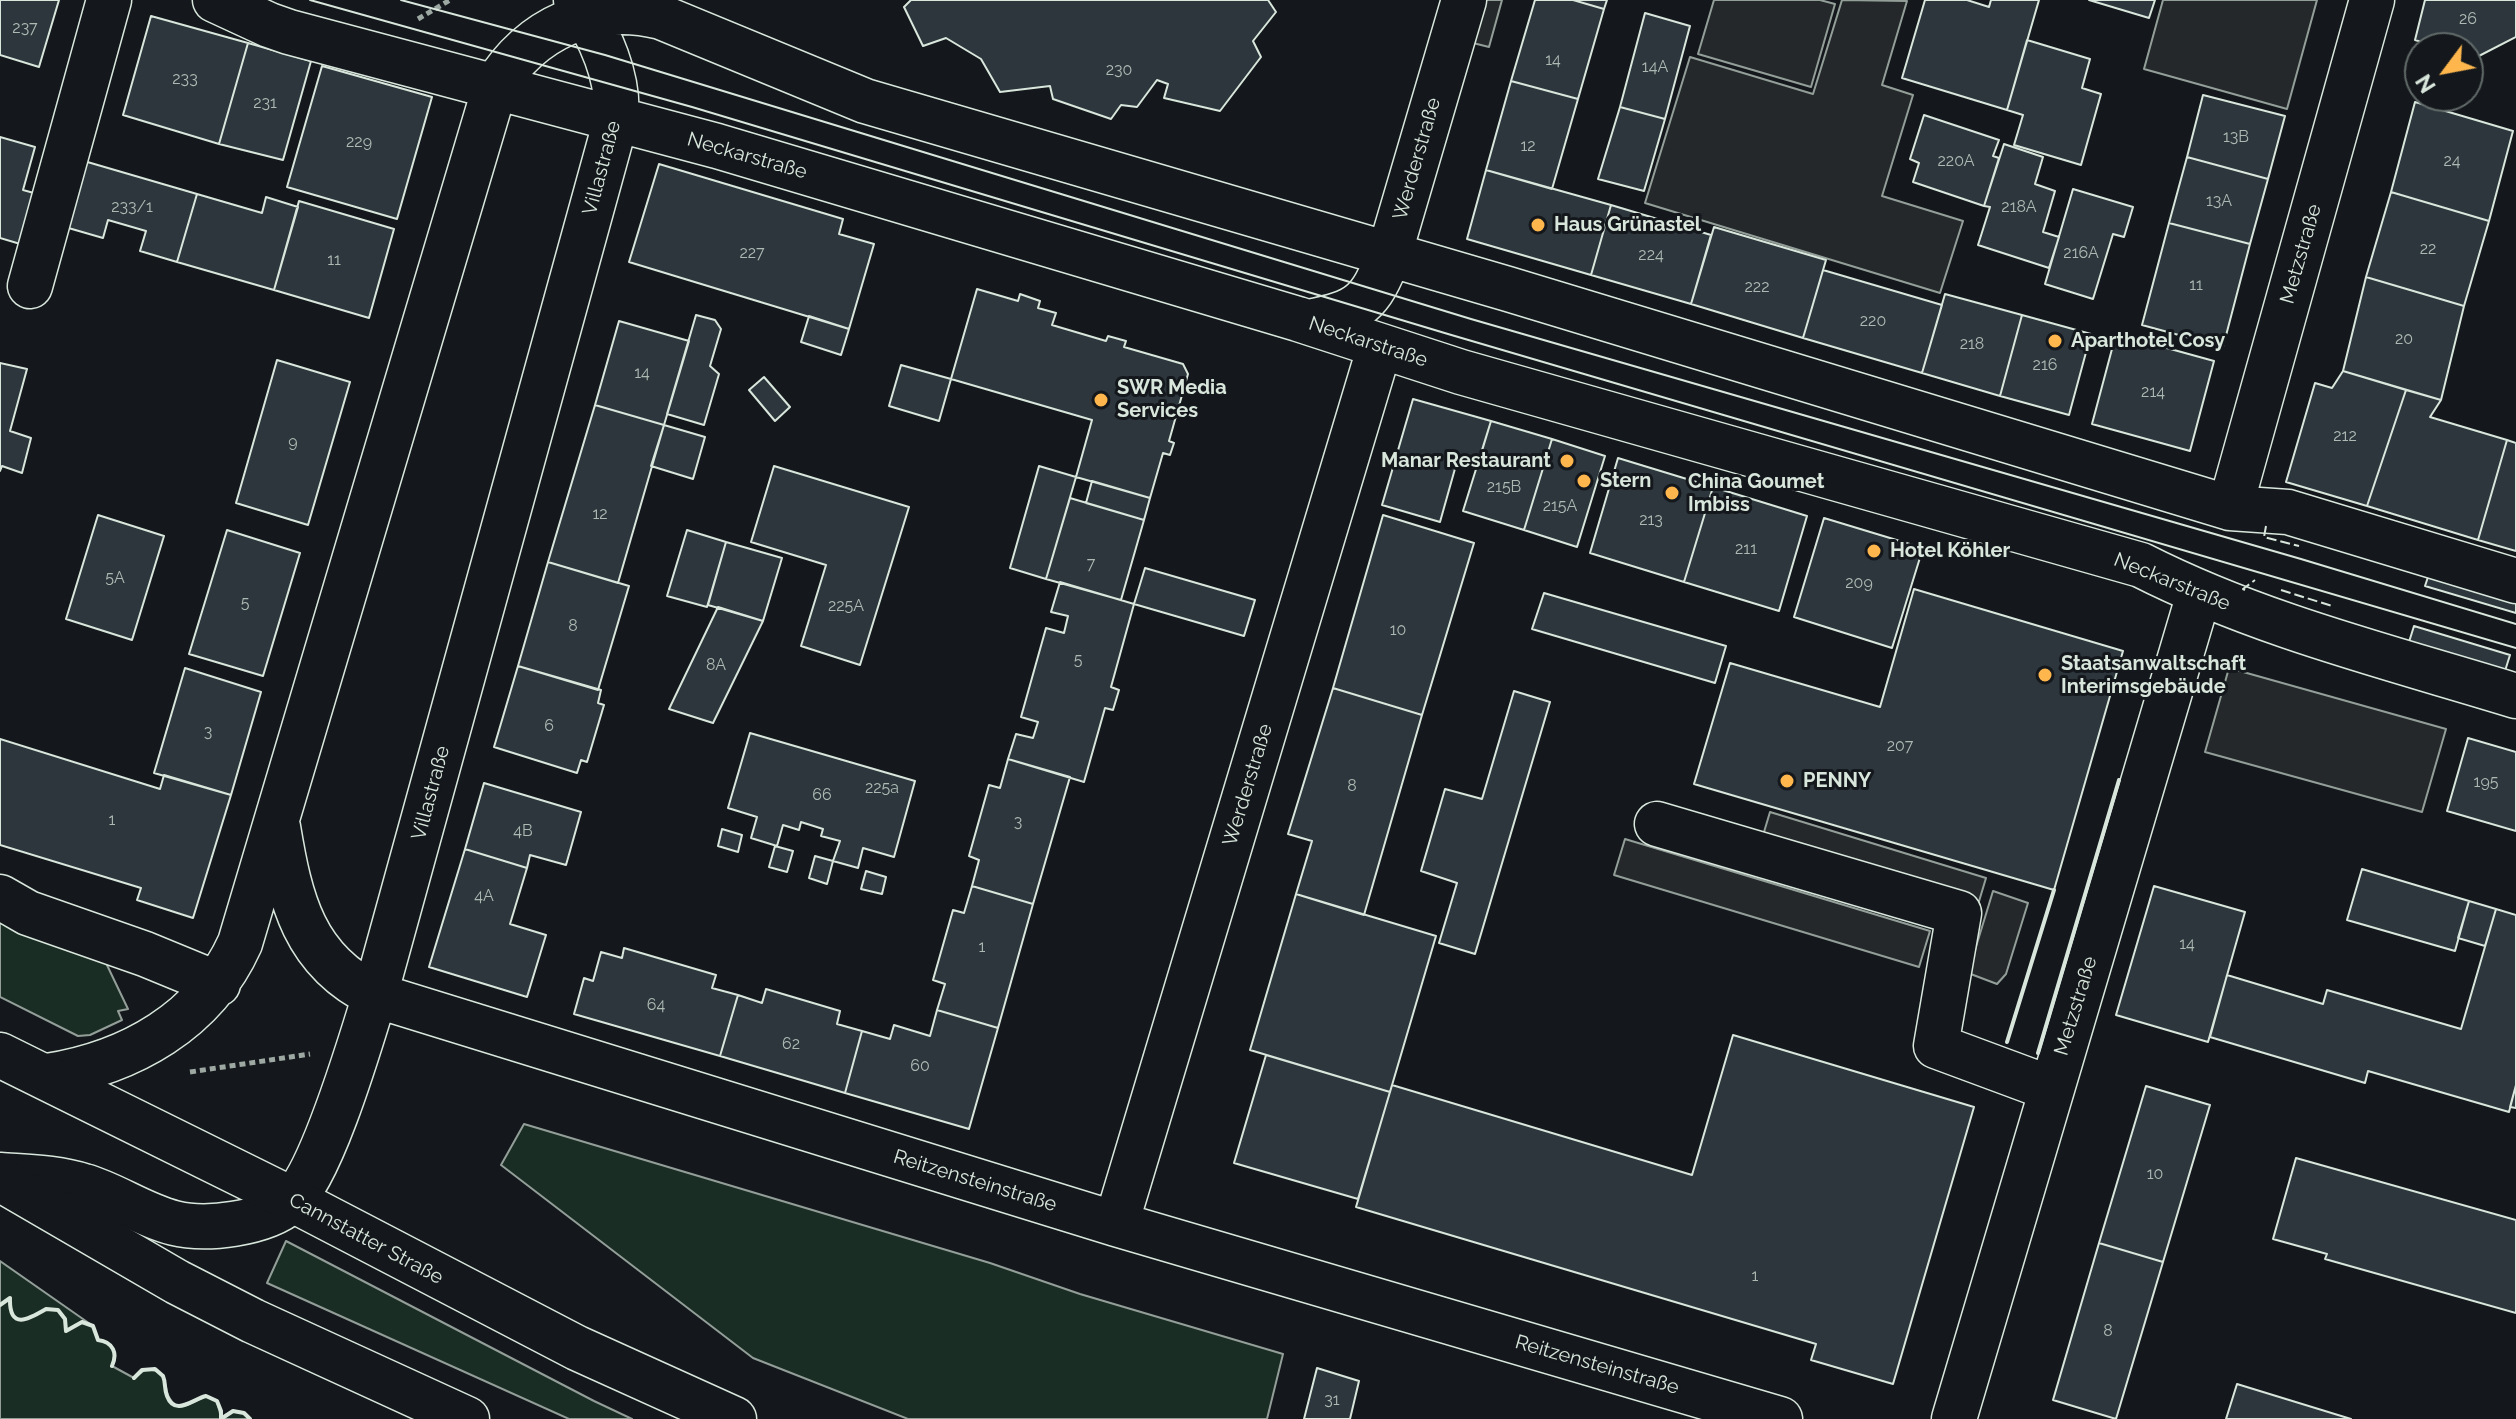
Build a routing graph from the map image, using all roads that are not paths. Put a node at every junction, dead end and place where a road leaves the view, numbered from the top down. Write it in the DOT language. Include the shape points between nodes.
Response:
graph roads {
  1 [pos="109,0"];
  2 [pos="215,0"];
  3 [pos="1464,0"];
  4 [pos="2372,0"];
  5 [pos="581,6"];
  6 [pos="495,87"];
  7 [pos="616,120"];
  8 [pos="1389,255"];
  9 [pos="30,286"];
  10 [pos="1308,322"];
  11 [pos="1380,346"];
  12 [pos="2230,508"];
  13 [pos="2516,581"];
  14 [pos="2199,594"];
  15 [pos="2516,696"];
  16 [pos="277,821"];
  17 [pos="1657,824"];
  18 [pos="0,897"];
  19 [pos="218,984"];
  20 [pos="375,995"];
  21 [pos="0,1055"];
  22 [pos="47,1076"];
  23 [pos="2052,1089"];
  24 [pos="0,1177"];
  25 [pos="293,1200"];
  26 [pos="1116,1224"];
  27 [pos="467,1419"];
  28 [pos="734,1419"];
  29 [pos="1780,1419"];
  30 [pos="1954,1419"];
  1 -- 9 [label="street"];
  2 -- 6 [label="street, Neckarstraße" via="289,32"];
  3 -- 8 [label="street, Werderstraße"];
  4 -- 12 [label="street, Metzstraße"];
  5 -- 6 [label="street" via="538,38"];
  5 -- 7 [label="street, Villastraße" via="614,84"];
  5 -- 8 [label="street" via="644,11 865,101"];
  6 -- 7 [label="street, Neckarstraße"];
  6 -- 16 [label="street"];
  7 -- 10 [label="street, Neckarstraße"];
  7 -- 20 [label="street, Villastraße"];
  8 -- 10 [label="street, Werderstraße" via="1376,288 1360,306"];
  8 -- 12 [label="street"];
  10 -- 11 [label="street, Neckarstraße"];
  11 -- 14 [label="street, Neckarstraße" via="2141,565"];
  11 -- 26 [label="street, Werderstraße"];
  12 -- 13 [label="street" via="2288,512"];
  14 -- 15 [label="street, Neckarstraße"];
  14 -- 23 [label="street, Metzstraße"];
  16 -- 19 [label="street" via="240,943"];
  16 -- 20 [label="street, Reitzensteinstraße" via="285,871 311,938 349,983"];
  17 -- 23 [label="street" via="1959,913 1936,1046"];
  18 -- 19 [label="street" via="28,913"];
  19 -- 22 [label="street" via="159,1036 111,1060"];
  20 -- 25 [label="street, Villastraße" via="320,1150"];
  20 -- 26 [label="street, Reitzensteinstraße"];
  21 -- 22 [label="street, Cannstatter Straße"];
  22 -- 25 [label="street, Cannstatter Straße"];
  23 -- 30 [label="street, Metzstraße"];
  24 -- 25 [label="street" via="68,1181 177,1224 250,1221"];
  24 -- 27 [label="street" via="169,1278"];
  25 -- 28 [label="street, Cannstatter Straße" via="577,1348"];
  26 -- 29 [label="street, Reitzensteinstraße"];
}
